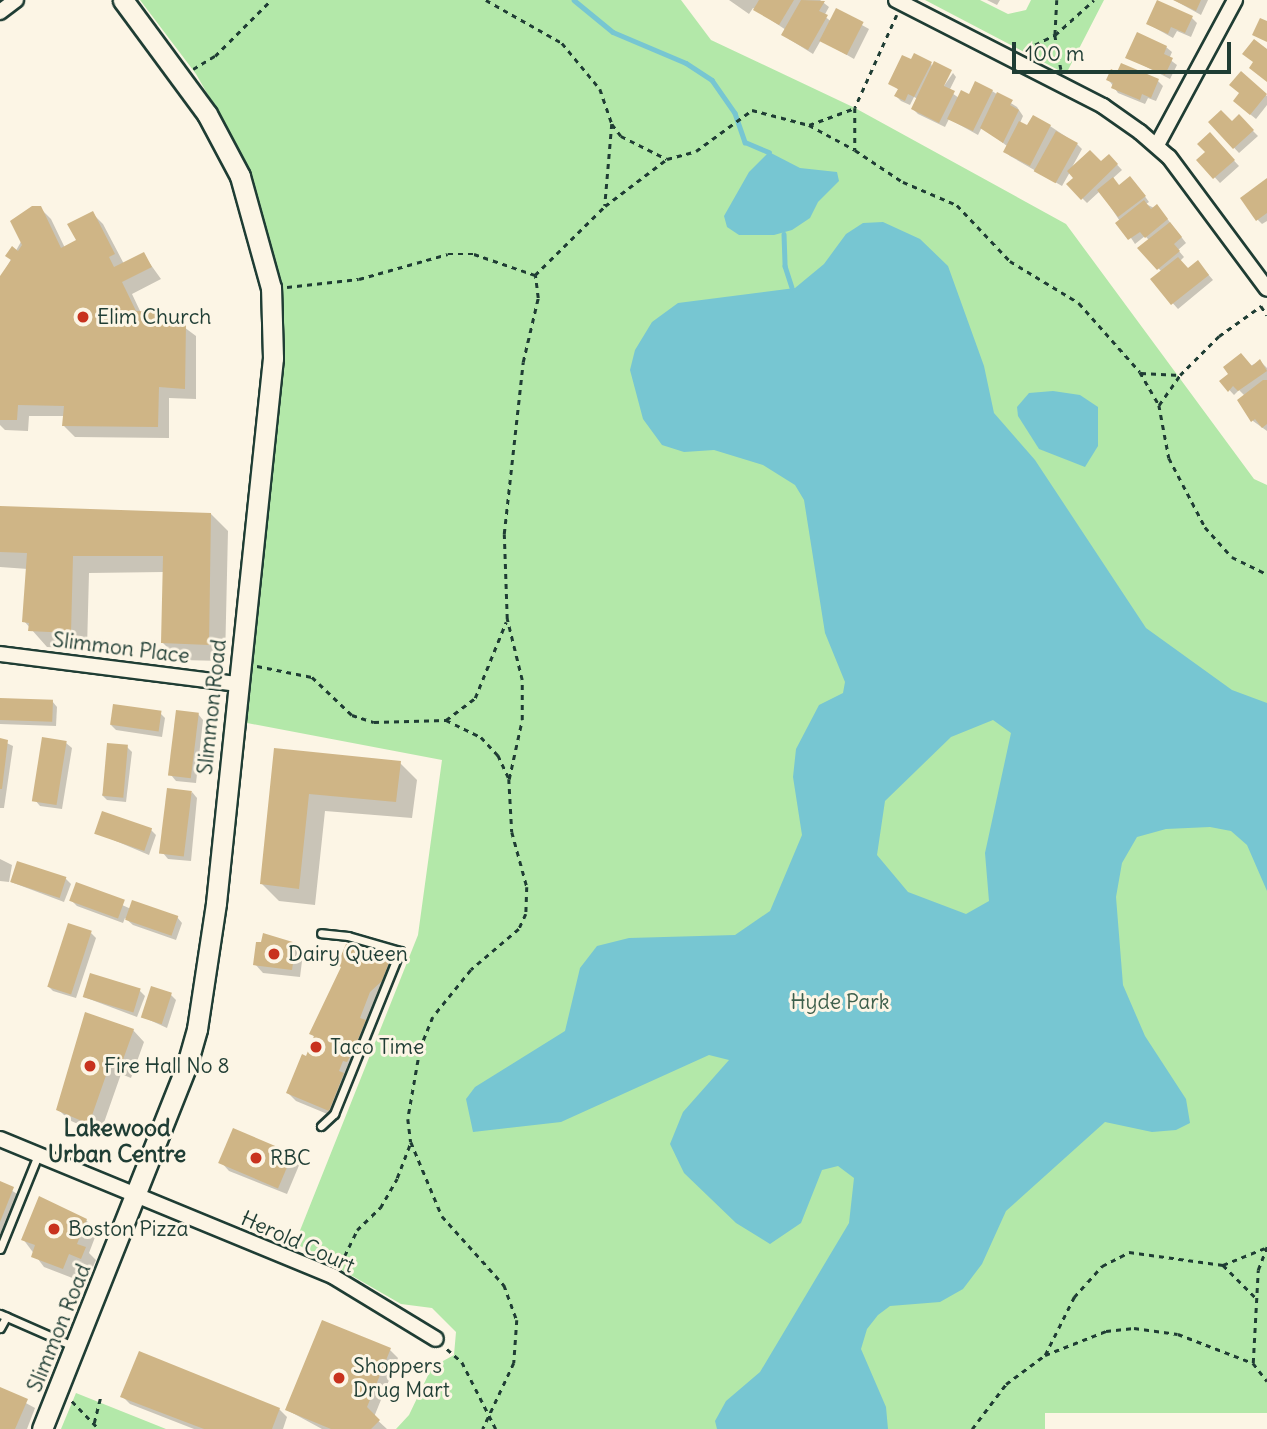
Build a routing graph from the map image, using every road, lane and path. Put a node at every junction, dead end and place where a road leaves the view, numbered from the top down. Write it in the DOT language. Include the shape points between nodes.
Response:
graph roads {
  1 [pos="16,0"];
  2 [pos="123,0"];
  3 [pos="271,0"];
  4 [pos="486,0"];
  5 [pos="1058,0"];
  6 [pos="1094,0"];
  7 [pos="1235,0"];
  8 [pos="900,5"];
  9 [pos="0,12"];
  10 [pos="1055,35"];
  11 [pos="1021,52"];
  12 [pos="200,65"];
  13 [pos="1062,73"];
  14 [pos="855,108"];
  15 [pos="612,124"];
  16 [pos="809,125"];
  17 [pos="1157,145"];
  18 [pos="855,150"];
  19 [pos="667,159"];
  20 [pos="605,206"];
  21 [pos="536,275"];
  22 [pos="292,287"];
  23 [pos="1267,289"];
  24 [pos="1267,315"];
  25 [pos="1140,372"];
  26 [pos="1180,375"];
  27 [pos="1159,405"];
  28 [pos="1267,574"];
  29 [pos="507,620"];
  30 [pos="0,654"];
  31 [pos="239,664"];
  32 [pos="237,684"];
  33 [pos="446,720"];
  34 [pos="509,779"];
  35 [pos="321,933"];
  36 [pos="321,1126"];
  37 [pos="0,1139"];
  38 [pos="411,1142"];
  39 [pos="38,1155"];
  40 [pos="137,1195"];
  41 [pos="1266,1247"];
  42 [pos="0,1249"];
  43 [pos="1223,1265"];
  44 [pos="334,1277"];
  45 [pos="1255,1297"];
  46 [pos="3,1316"];
  47 [pos="0,1328"];
  48 [pos="436,1339"];
  49 [pos="75,1347"];
  50 [pos="1045,1355"];
  51 [pos="1253,1363"];
  52 [pos="1267,1381"];
  53 [pos="102,1395"];
  54 [pos="71,1401"];
  55 [pos="492,1417"];
  56 [pos="98,1427"];
  57 [pos="42,1429"];
  58 [pos="483,1429"];
  59 [pos="496,1429"];
  60 [pos="972,1429"];
  1 -- 9 [label="street"];
  2 -- 31 [label="street, Slimmon Road" via="207,114 240,176 271,288 273,358"];
  3 -- 12 [label="path" via="222,50"];
  4 -- 15 [label="path" via="535,24 576,57 600,89"];
  5 -- 10 [label="path"];
  6 -- 10 [label="path"];
  7 -- 17 [label="street"];
  8 -- 14 [label="path"];
  8 -- 17 [label="street" via="1103,106"];
  10 -- 11 [label="path"];
  10 -- 13 [label="path"];
  14 -- 16 [label="path"];
  14 -- 18 [label="path"];
  15 -- 19 [label="path" via="621,136"];
  15 -- 20 [label="path"];
  16 -- 18 [label="path"];
  16 -- 19 [label="path" via="752,110 696,151"];
  17 -- 23 [label="street"];
  18 -- 25 [label="path" via="903,182 957,205 1010,261 1079,303"];
  19 -- 20 [label="path"];
  20 -- 21 [label="path"];
  21 -- 22 [label="path" via="474,254 449,254 359,279"];
  21 -- 29 [label="path" via="538,298 523,362 505,534"];
  24 -- 26 [label="path" via="1261,306 1219,336"];
  25 -- 26 [label="path"];
  25 -- 27 [label="path"];
  26 -- 27 [label="path"];
  27 -- 28 [label="path" via="1169,458 1205,527 1232,557"];
  29 -- 33 [label="path" via="475,698"];
  29 -- 34 [label="path" via="522,680 522,720"];
  30 -- 32 [label="street, Slimmon Place"];
  31 -- 32 [label="street, Slimmon Road"];
  31 -- 33 [label="path" via="312,677 352,715 374,722"];
  32 -- 40 [label="street, Slimmon Road" via="205,994 186,1068"];
  33 -- 34 [label="path" via="481,737 498,755"];
  34 -- 38 [label="path" via="512,832 527,887 526,914 519,929 471,970 433,1017 420,1049 408,1119"];
  35 -- 36 [label="lane" via="401,951 334,1114"];
  37 -- 39 [label="street, Herold Court"];
  38 -- 44 [label="path" via="380,1208 357,1230"];
  38 -- 55 [label="path" via="442,1216 504,1285 517,1320 514,1363"];
  39 -- 40 [label="street, Herold Court"];
  39 -- 42 [label="lane"];
  40 -- 44 [label="street, Herold Court"];
  40 -- 49 [label="street, Slimmon Road"];
  41 -- 43 [label="path"];
  41 -- 45 [label="path"];
  43 -- 45 [label="path"];
  43 -- 50 [label="path" via="1129,1252 1102,1266 1074,1297"];
  44 -- 48 [label="street, Herold Court"];
  45 -- 51 [label="path"];
  46 -- 47 [label="lane"];
  46 -- 49 [label="lane"];
  48 -- 55 [label="path" via="461,1362"];
  49 -- 57 [label="street, Slimmon Road"];
  50 -- 51 [label="path" via="1106,1331 1134,1328 1178,1334"];
  50 -- 60 [label="path" via="1006,1384"];
  51 -- 52 [label="path"];
  53 -- 56 [label="path"];
  54 -- 56 [label="path"];
  55 -- 58 [label="path"];
  55 -- 59 [label="path"];
}
